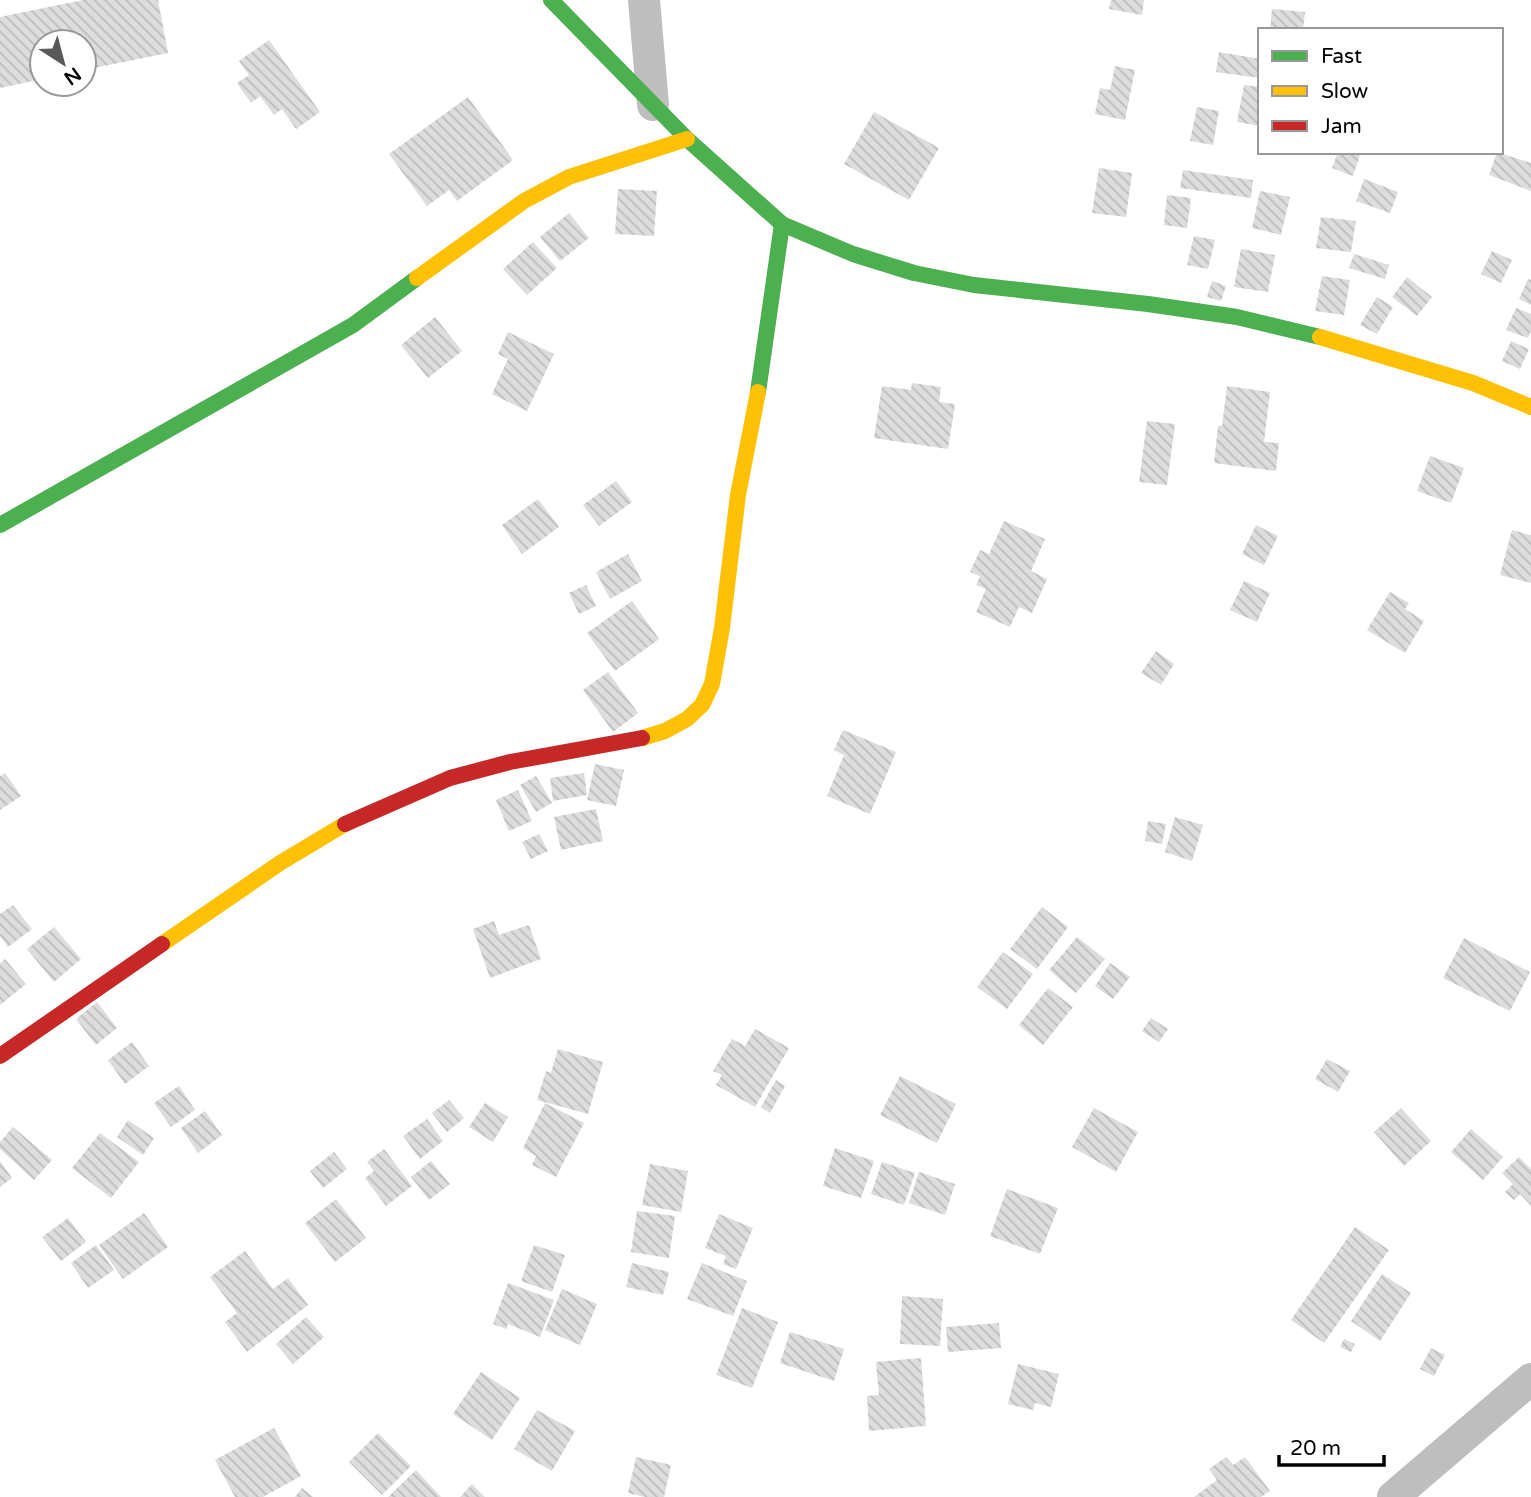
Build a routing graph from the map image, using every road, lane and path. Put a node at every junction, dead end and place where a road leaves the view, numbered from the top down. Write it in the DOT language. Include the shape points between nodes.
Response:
graph roads {
  1 [pos="551,0"];
  2 [pos="644,0"];
  3 [pos="653,105"];
  4 [pos="687,139"];
  5 [pos="782,224"];
  6 [pos="1531,407"];
  7 [pos="0,525"];
  8 [pos="0,1056"];
  9 [pos="1531,1380"];
  10 [pos="1393,1497"];
  1 -- 3 [label="street"];
  2 -- 3 [label="street"];
  3 -- 4 [label="street"];
  4 -- 5 [label="street"];
  4 -- 7 [label="street" via="569,177 524,201 353,325"];
  5 -- 6 [label="street" via="914,273 974,285 1237,317 1346,343 1473,383"];
  5 -- 8 [label="street" via="766,349 738,495 722,628 712,684 702,705 665,731 450,778 341,826"];
  9 -- 10 [label="street"];
}
